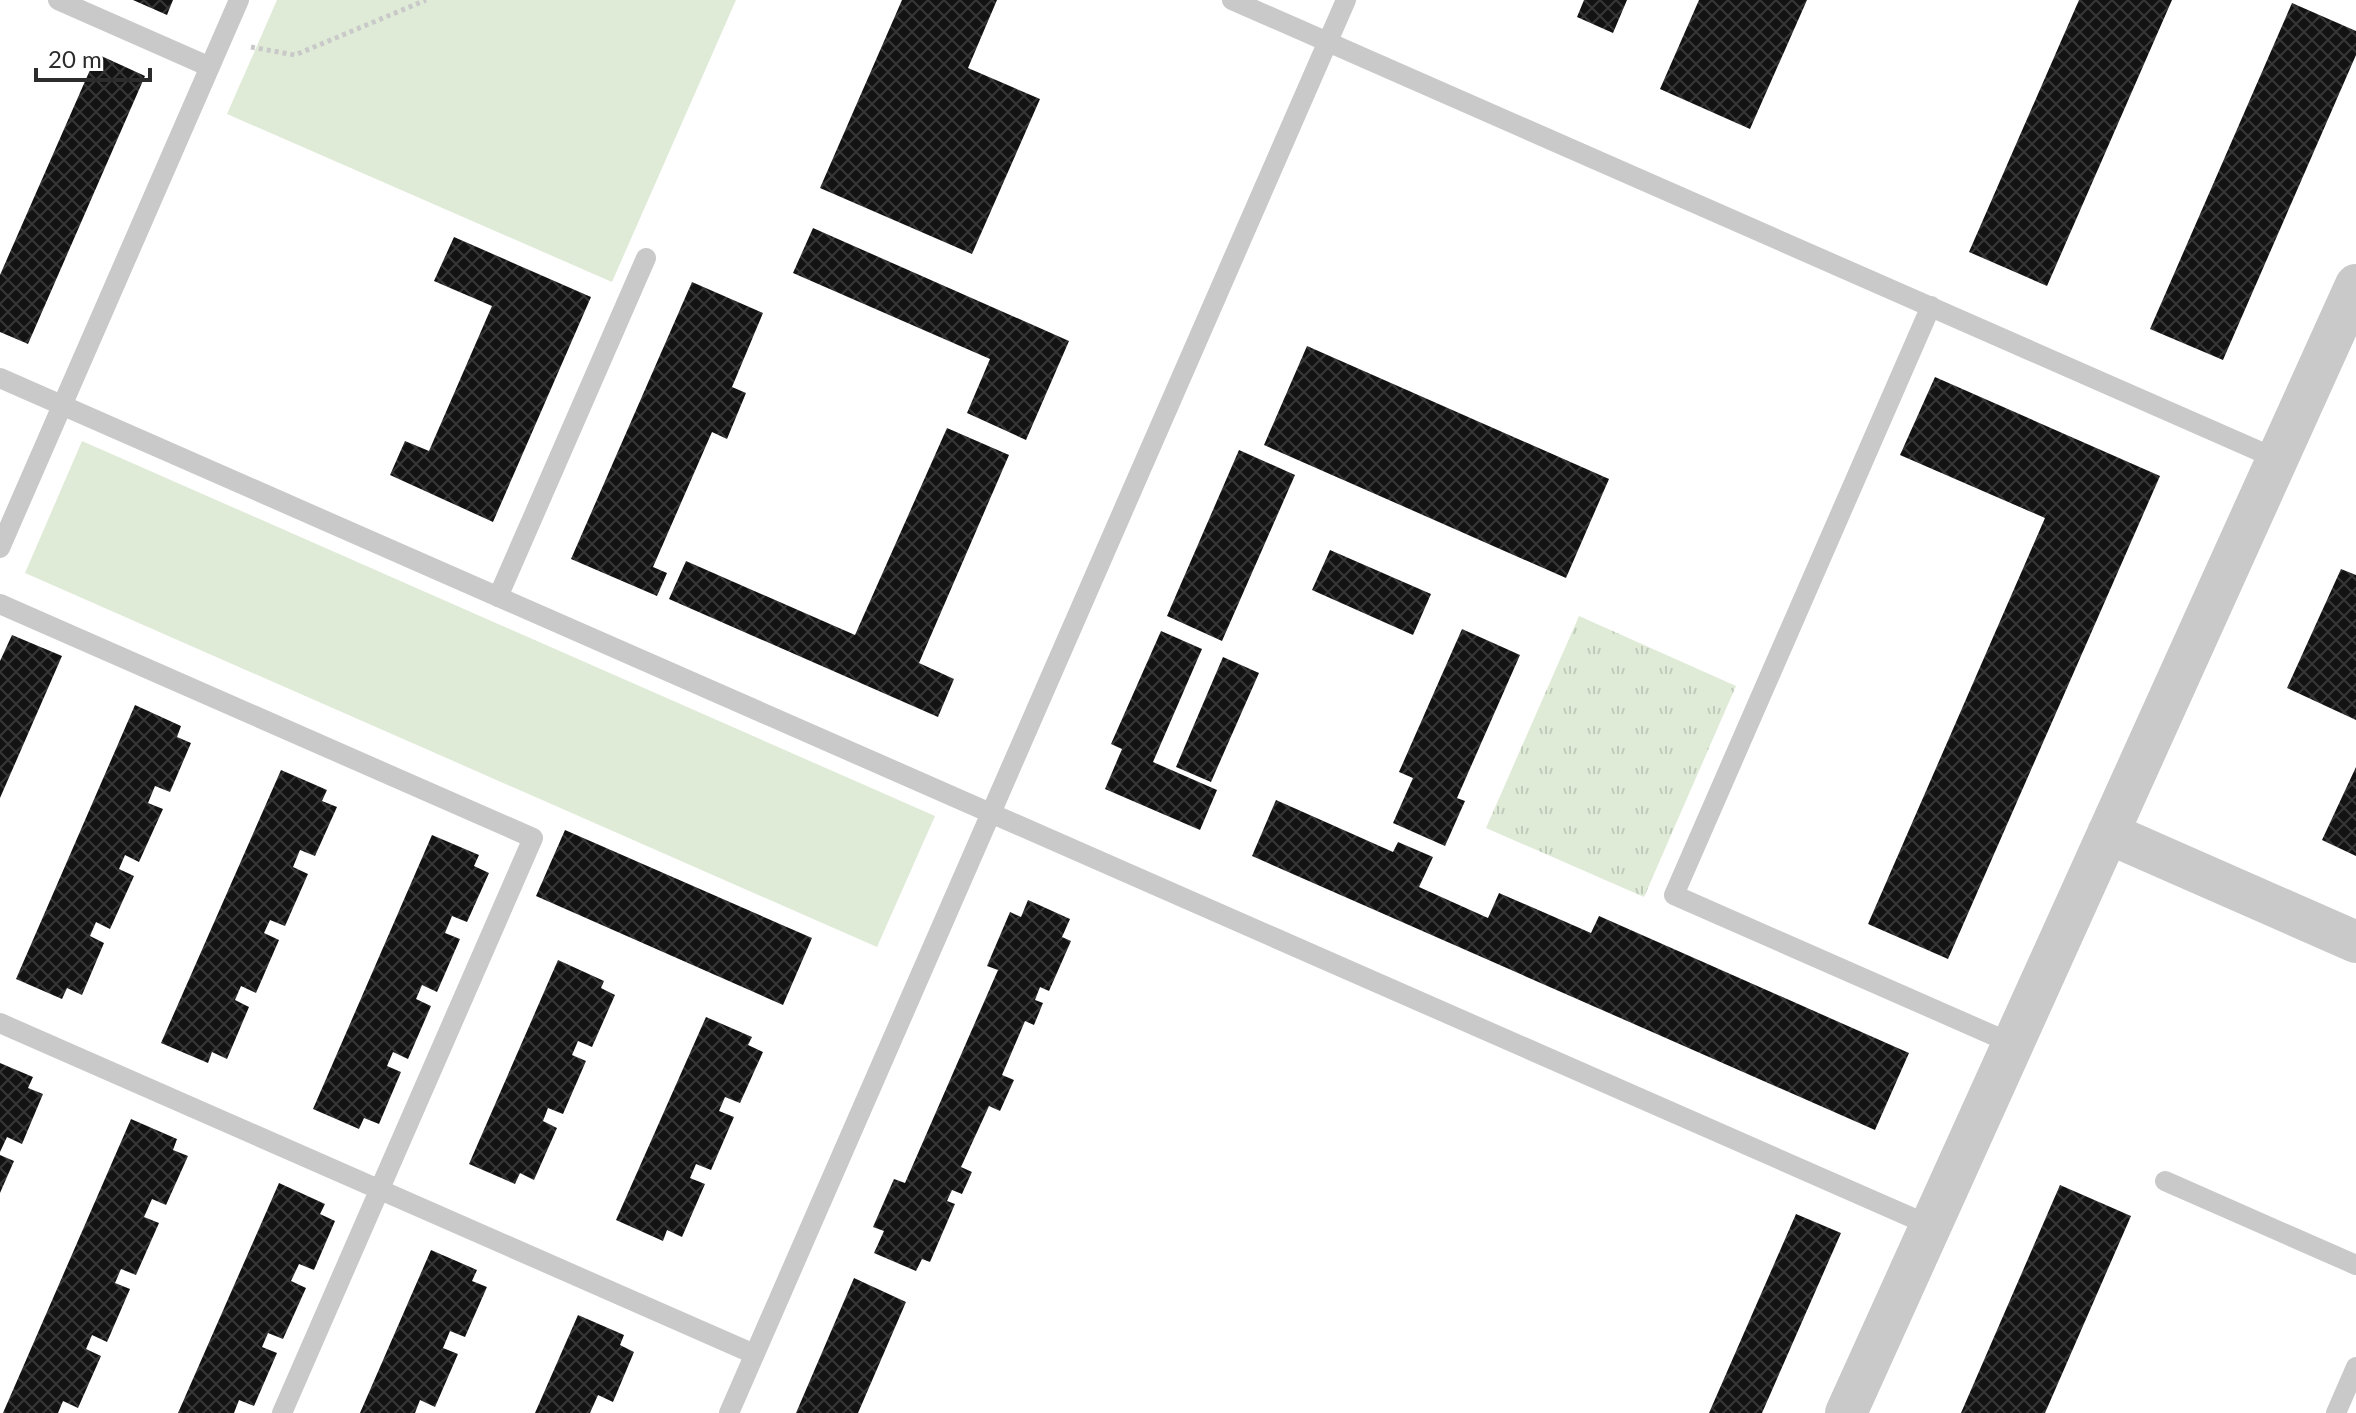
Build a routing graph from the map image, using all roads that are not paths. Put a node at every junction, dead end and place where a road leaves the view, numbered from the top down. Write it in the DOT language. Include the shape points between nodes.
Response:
graph roads {
  1 [pos="58,0"];
  2 [pos="239,0"];
  3 [pos="1232,0"];
  4 [pos="1346,0"];
  5 [pos="1327,42"];
  6 [pos="210,67"];
  7 [pos="646,258"];
  8 [pos="2356,285"];
  9 [pos="1931,306"];
  10 [pos="0,378"];
  11 [pos="62,405"];
  12 [pos="2277,459"];
  13 [pos="0,548"];
  14 [pos="498,597"];
  15 [pos="0,604"];
  16 [pos="991,813"];
  17 [pos="2108,833"];
  18 [pos="2356,942"];
  19 [pos="0,1023"];
  20 [pos="2013,1044"];
  21 [pos="2165,1181"];
  22 [pos="380,1190"];
  23 [pos="1931,1226"];
  24 [pos="2356,1265"];
  25 [pos="754,1354"];
  26 [pos="2356,1367"];
  27 [pos="282,1413"];
  28 [pos="729,1413"];
  29 [pos="1846,1413"];
  30 [pos="2336,1413"];
  1 -- 6 [label="lane"];
  2 -- 6 [label="lane"];
  3 -- 5 [label="lane"];
  4 -- 5 [label="lane"];
  5 -- 9 [label="lane"];
  5 -- 16 [label="lane"];
  6 -- 11 [label="lane"];
  7 -- 14 [label="lane"];
  8 -- 12 [label="street"];
  9 -- 12 [label="lane"];
  9 -- 20 [label="lane" via="1674,895"];
  10 -- 11 [label="lane"];
  11 -- 13 [label="lane"];
  11 -- 14 [label="lane"];
  12 -- 17 [label="street"];
  14 -- 16 [label="lane"];
  15 -- 22 [label="lane" via="533,838"];
  16 -- 23 [label="lane"];
  16 -- 25 [label="lane"];
  17 -- 18 [label="street"];
  17 -- 20 [label="street"];
  19 -- 22 [label="lane"];
  20 -- 23 [label="street"];
  21 -- 24 [label="lane"];
  22 -- 25 [label="lane"];
  22 -- 27 [label="lane"];
  23 -- 29 [label="street"];
  25 -- 28 [label="lane"];
  26 -- 30 [label="lane"];
}
